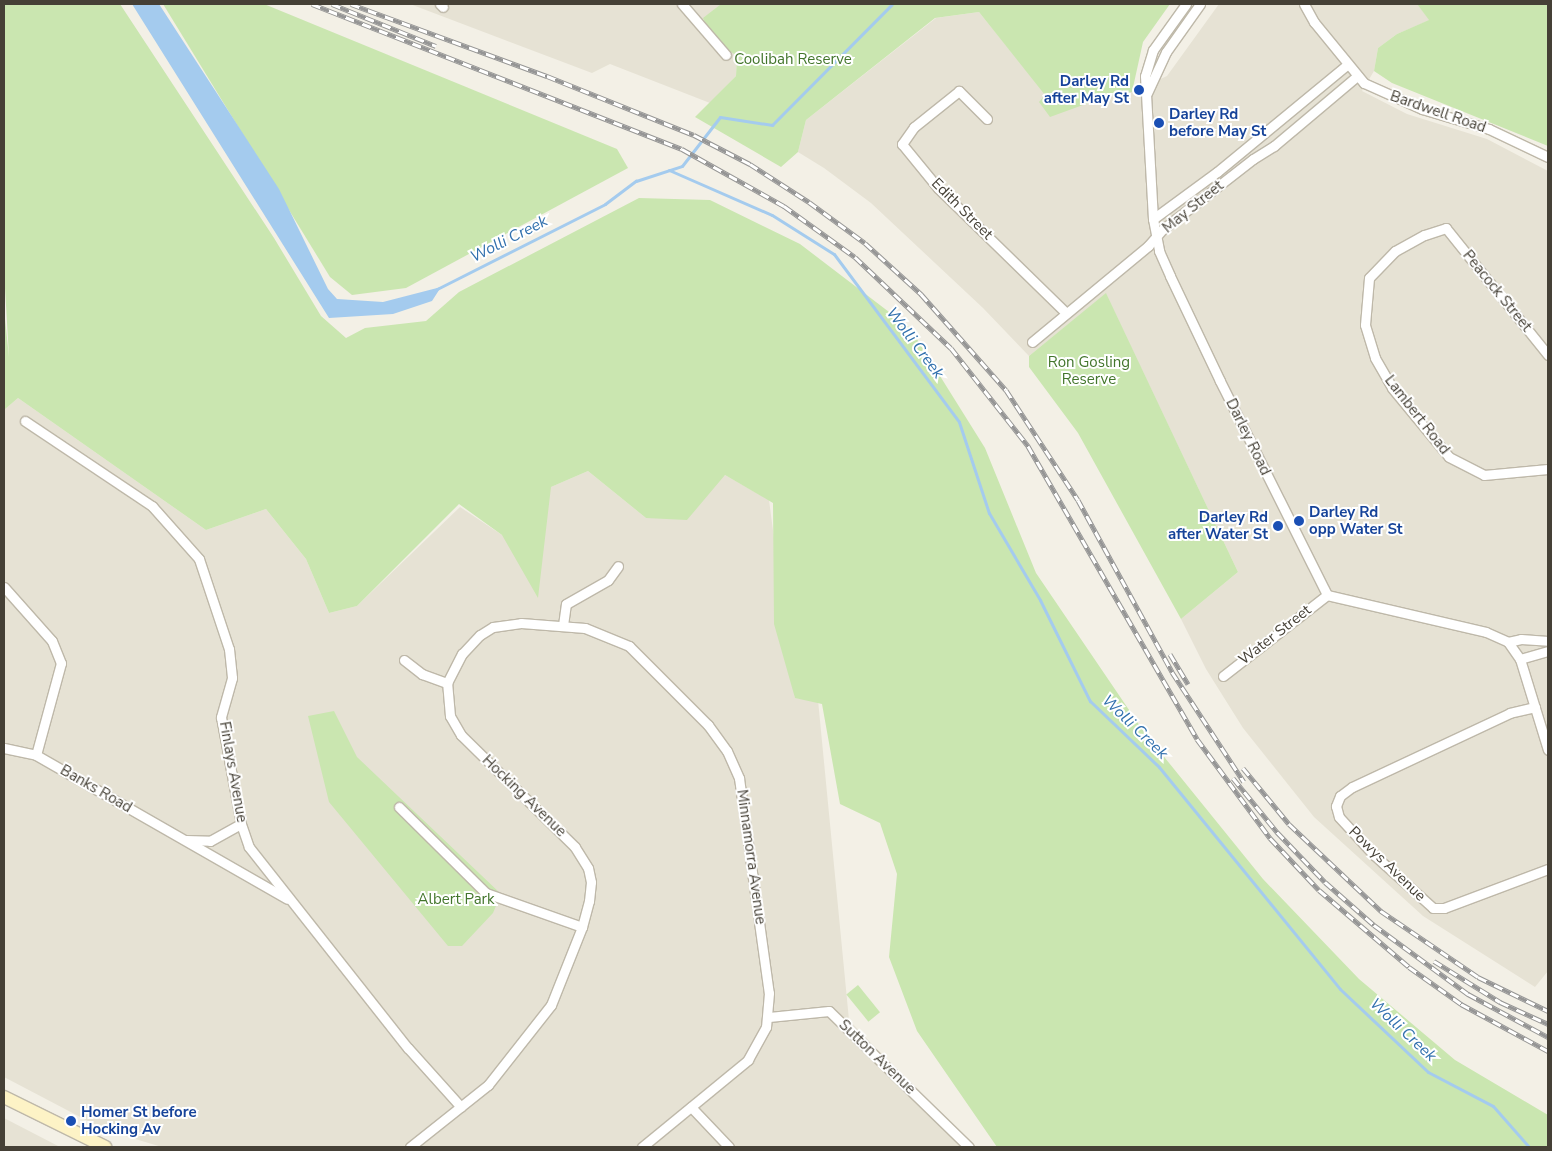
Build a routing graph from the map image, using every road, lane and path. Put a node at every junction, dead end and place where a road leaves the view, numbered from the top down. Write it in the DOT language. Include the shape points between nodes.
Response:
graph roads {
  1 [pos="682,4"];
  2 [pos="1186,4"];
  3 [pos="1200,4"];
  4 [pos="1304,4"];
  5 [pos="726,55"];
  6 [pos="1347,65"];
  7 [pos="1357,76"];
  8 [pos="1147,93"];
  9 [pos="987,119"];
  10 [pos="1548,157"];
  11 [pos="1153,219"];
  12 [pos="1446,228"];
  13 [pos="1156,238"];
  14 [pos="1066,313"];
  15 [pos="1032,342"];
  16 [pos="1548,355"];
  17 [pos="25,421"];
  18 [pos="1548,469"];
  19 [pos="618,566"];
  20 [pos="4,587"];
  21 [pos="1327,595"];
  22 [pos="563,625"];
  23 [pos="1548,641"];
  24 [pos="1508,642"];
  25 [pos="1548,651"];
  26 [pos="1520,659"];
  27 [pos="404,660"];
  28 [pos="1223,676"];
  29 [pos="447,683"];
  30 [pos="1535,707"];
  31 [pos="4,748"];
  32 [pos="1548,750"];
  33 [pos="36,754"];
  34 [pos="398,807"];
  35 [pos="241,824"];
  36 [pos="185,840"];
  37 [pos="1548,868"];
  38 [pos="290,901"];
  39 [pos="582,927"];
  40 [pos="769,1017"];
  41 [pos="4,1097"];
  42 [pos="461,1107"];
  43 [pos="691,1108"];
  44 [pos="105,1147"];
  45 [pos="410,1147"];
  46 [pos="642,1147"];
  47 [pos="729,1147"];
  48 [pos="969,1147"];
  1 -- 5 [label="street"];
  2 -- 8 [label="street, Darley Road" via="1148,62 1145,76"];
  3 -- 8 [label="street, Darley Road" via="1166,52"];
  4 -- 6 [label="street, Bardwell Road"];
  6 -- 7 [label="street, Bardwell Road"];
  6 -- 11 [label="street, May Street" via="1217,172"];
  7 -- 10 [label="street, Bardwell Road" via="1364,83 1398,100 1488,129"];
  7 -- 13 [label="street, May Street"];
  8 -- 11 [label="street, Darley Road"];
  9 -- 14 [label="street, Edith Street" via="959,91 914,127 902,144 938,188"];
  11 -- 13 [label="street, Darley Road"];
  12 -- 16 [label="street, Peacock Street"];
  12 -- 18 [label="street, Lambert Road" via="1424,235 1395,251 1369,278 1365,325 1376,358 1392,388 1449,457 1484,475"];
  13 -- 14 [label="street, May Street"];
  13 -- 21 [label="street, Darley Road" via="1174,284"];
  14 -- 15 [label="street, May Street"];
  17 -- 35 [label="street, Finlays Avenue" via="152,506 199,559 229,649 232,678 221,717"];
  19 -- 22 [label="street" via="608,580 566,604"];
  20 -- 33 [label="street" via="52,641 61,663"];
  21 -- 24 [label="street" via="1486,632"];
  21 -- 28 [label="street, Water Street"];
  22 -- 29 [label="street, Minnamorra Avenue" via="521,623 493,627 470,644"];
  22 -- 40 [label="street, Minnamorra Avenue" via="601,632 629,646 708,725 727,751 739,778 745,803 769,994"];
  23 -- 24 [label="street" via="1521,638"];
  24 -- 26 [label="street"];
  25 -- 26 [label="street"];
  26 -- 30 [label="street"];
  27 -- 29 [label="street" via="422,674"];
  29 -- 39 [label="street, Hocking Avenue" via="450,716 461,735 564,833 588,868 591,882"];
  30 -- 32 [label="street"];
  30 -- 37 [label="street, Powys Avenue" via="1510,714 1352,786 1340,796 1336,806 1339,817 1374,855 1433,908 1444,908"];
  31 -- 33 [label="street, Banks Road"];
  33 -- 36 [label="street, Banks Road"];
  34 -- 39 [label="street" via="486,893"];
  35 -- 36 [label="street, Banks Road" via="210,840"];
  35 -- 38 [label="street, Finlays Avenue" via="258,861"];
  36 -- 38 [label="street, Banks Road"];
  38 -- 42 [label="street, Finlays Avenue" via="408,1048"];
  39 -- 42 [label="street, Hocking Avenue" via="551,1005 488,1085"];
  40 -- 43 [label="street, Minnamorra Avenue" via="763,1037 748,1060"];
  40 -- 48 [label="street, Sutton Avenue" via="829,1011"];
  41 -- 44 [label="main road"];
  42 -- 45 [label="street, Hocking Avenue"];
  43 -- 46 [label="street, Minnamorra Avenue"];
  43 -- 47 [label="street"];
}
